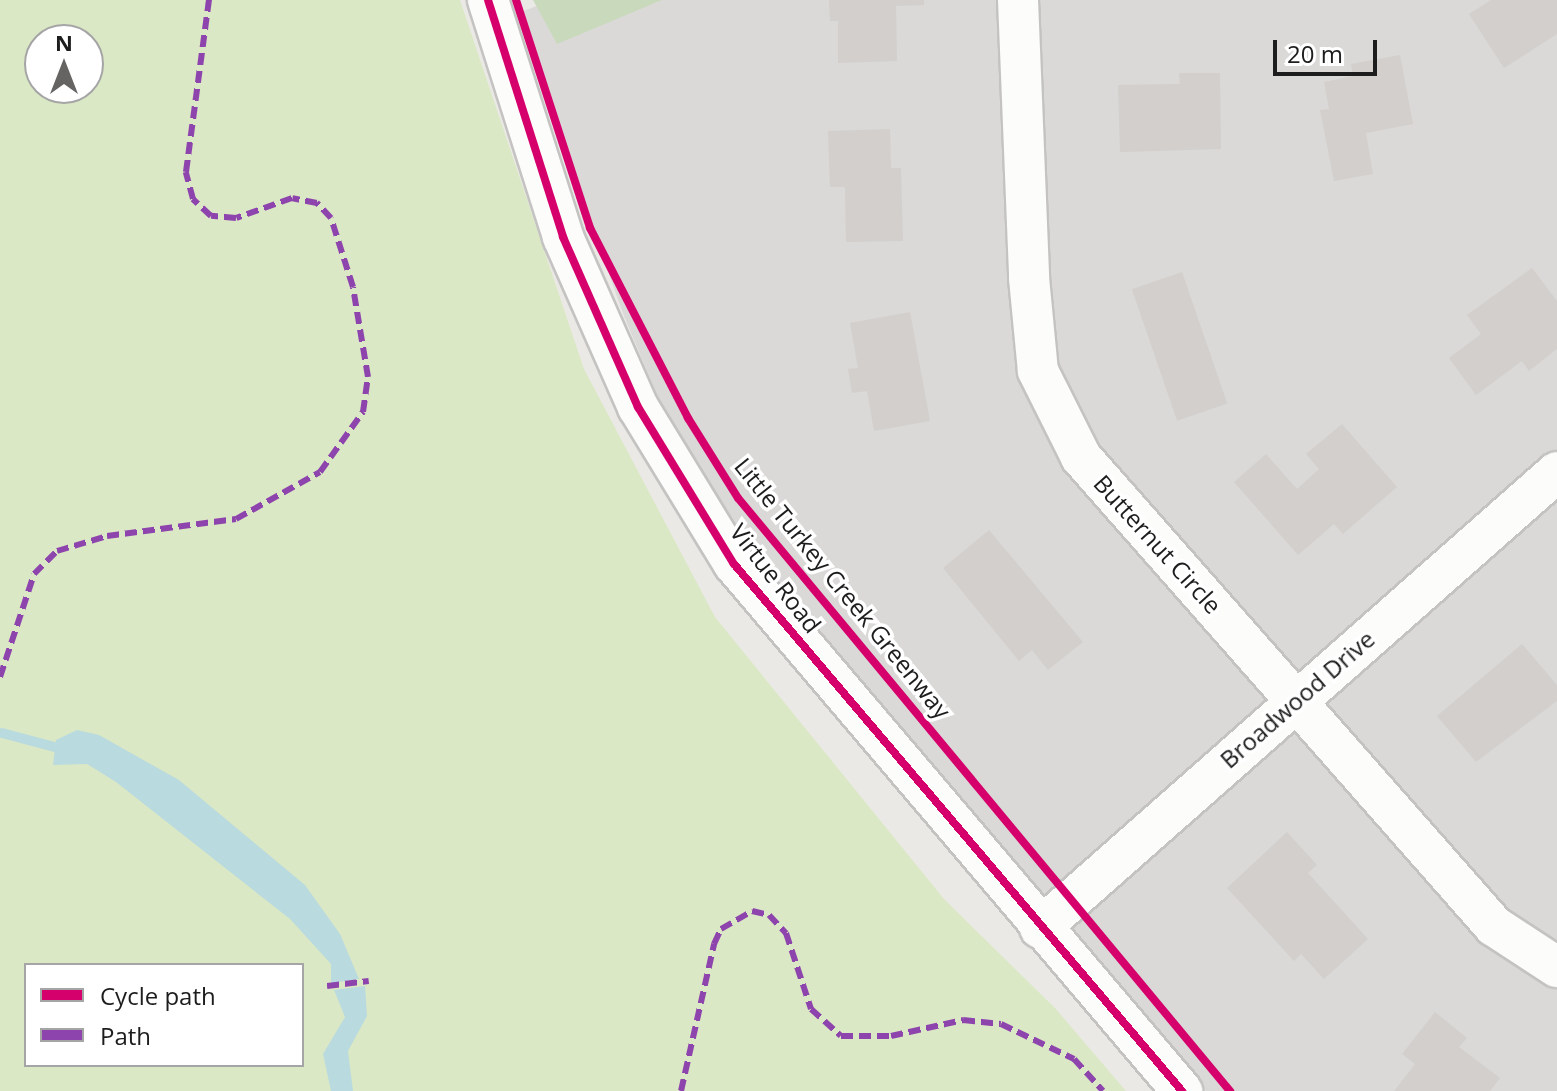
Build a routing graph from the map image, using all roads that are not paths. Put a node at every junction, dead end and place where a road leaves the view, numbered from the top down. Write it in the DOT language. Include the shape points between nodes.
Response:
graph roads {
  1 [pos="488,0"];
  2 [pos="1018,0"];
  3 [pos="1557,472"];
  4 [pos="1295,699"];
  5 [pos="1040,928"];
  6 [pos="1557,967"];
  7 [pos="1182,1091"];
  1 -- 5 [label="street, Virtue Road" via="563,237 638,407 734,564"];
  2 -- 4 [label="street, Butternut Circle" via="1038,371 1081,457"];
  3 -- 4 [label="street, Broadwood Drive"];
  4 -- 5 [label="street, Broadwood Drive"];
  4 -- 6 [label="street, Butternut Circle" via="1494,926"];
  5 -- 7 [label="street, Virtue Road"];
}
